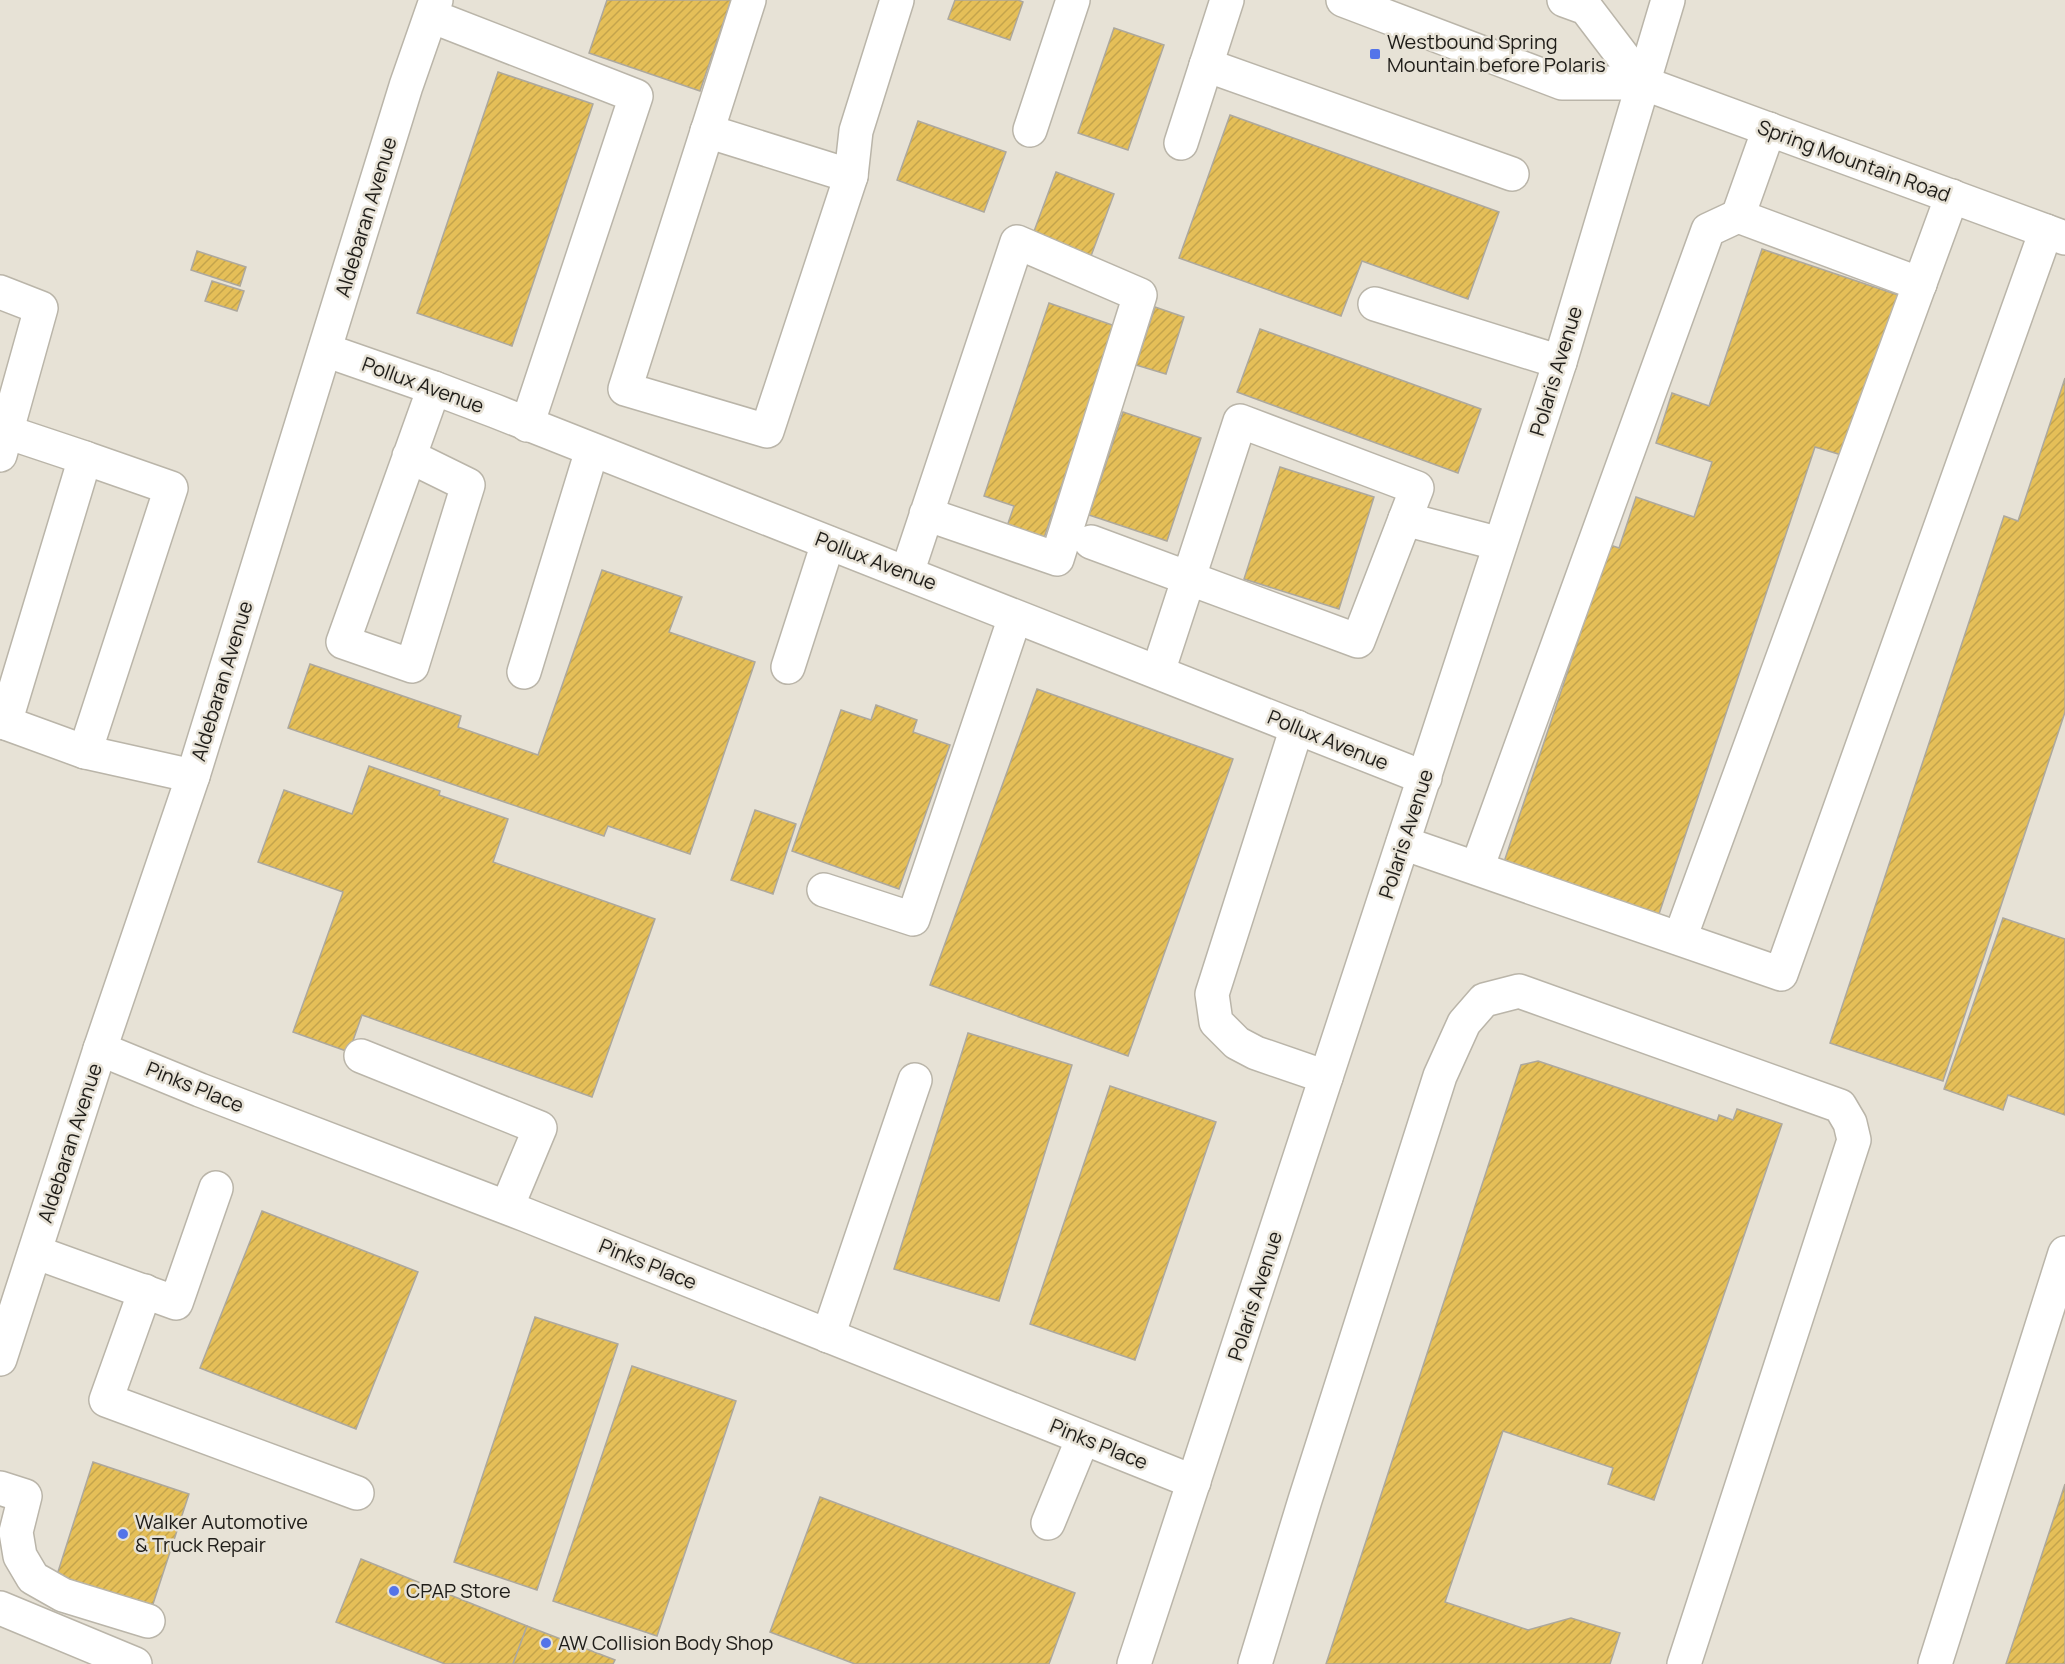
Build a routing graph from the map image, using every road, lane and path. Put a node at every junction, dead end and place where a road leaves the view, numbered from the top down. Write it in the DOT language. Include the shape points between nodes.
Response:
graph roads {
  1 [pos="750,0"];
  2 [pos="897,0"];
  3 [pos="1073,0"];
  4 [pos="1227,0"];
  5 [pos="1343,0"];
  6 [pos="1564,0"];
  7 [pos="1668,0"];
  8 [pos="433,8"];
  9 [pos="1206,65"];
  10 [pos="1644,84"];
  11 [pos="1769,129"];
  12 [pos="1030,130"];
  13 [pos="708,131"];
  14 [pos="1181,143"];
  15 [pos="1512,174"];
  16 [pos="851,176"];
  17 [pos="1952,196"];
  18 [pos="1738,216"];
  19 [pos="2055,234"];
  20 [pos="1920,284"];
  21 [pos="0,292"];
  22 [pos="1375,304"];
  23 [pos="325,350"];
  24 [pos="1560,362"];
  25 [pos="434,388"];
  26 [pos="527,424"];
  27 [pos="3,443"];
  28 [pos="592,450"];
  29 [pos="409,456"];
  30 [pos="85,458"];
  31 [pos="926,514"];
  32 [pos="1405,519"];
  33 [pos="1091,542"];
  34 [pos="828,543"];
  35 [pos="1500,544"];
  36 [pos="907,573"];
  37 [pos="1188,578"];
  38 [pos="1016,616"];
  39 [pos="788,667"];
  40 [pos="524,672"];
  41 [pos="1158,672"];
  42 [pos="3,722"];
  43 [pos="1297,727"];
  44 [pos="85,752"];
  45 [pos="193,776"];
  46 [pos="1425,778"];
  47 [pos="1403,843"];
  48 [pos="1477,868"];
  49 [pos="824,890"];
  50 [pos="1680,938"];
  51 [pos="100,1049"];
  52 [pos="362,1056"];
  53 [pos="1326,1077"];
  54 [pos="915,1080"];
  55 [pos="216,1188"];
  56 [pos="507,1208"];
  57 [pos="35,1252"];
  58 [pos="2065,1252"];
  59 [pos="145,1291"];
  60 [pos="828,1336"];
  61 [pos="0,1359"];
  62 [pos="1083,1438"];
  63 [pos="1194,1482"];
  64 [pos="0,1488"];
  65 [pos="357,1493"];
  66 [pos="1048,1523"];
  67 [pos="0,1608"];
  68 [pos="148,1621"];
  69 [pos="135,1664"];
  70 [pos="1134,1664"];
  71 [pos="1255,1664"];
  72 [pos="1684,1664"];
  73 [pos="1935,1664"];
  1 -- 13 [label="street"];
  2 -- 16 [label="street" via="856,130"];
  3 -- 12 [label="street"];
  4 -- 9 [label="street"];
  5 -- 10 [label="street, Spring Mountain Road" via="1562,83"];
  6 -- 10 [label="street" via="1586,8"];
  7 -- 10 [label="street, Polaris Avenue"];
  8 -- 23 [label="street, Aldebaran Avenue"];
  8 -- 26 [label="street" via="636,96"];
  9 -- 14 [label="street"];
  9 -- 15 [label="street"];
  10 -- 11 [label="street, Spring Mountain Road"];
  10 -- 24 [label="street, Polaris Avenue"];
  11 -- 17 [label="street, Spring Mountain Road"];
  11 -- 18 [label="street"];
  13 -- 16 [label="street"];
  13 -- 16 [label="street" via="625,389 767,431"];
  17 -- 19 [label="street, Spring Mountain Road"];
  17 -- 20 [label="street"];
  18 -- 20 [label="street"];
  18 -- 48 [label="street" via="1708,230"];
  19 -- 50 [label="street" via="1781,974"];
  20 -- 50 [label="street"];
  21 -- 27 [label="street" via="41,308"];
  22 -- 24 [label="street"];
  23 -- 25 [label="street, Pollux Avenue"];
  23 -- 45 [label="street, Aldebaran Avenue"];
  24 -- 35 [label="street, Polaris Avenue"];
  25 -- 26 [label="street, Pollux Avenue"];
  25 -- 29 [label="street"];
  26 -- 28 [label="street, Pollux Avenue"];
  27 -- 30 [label="street"];
  28 -- 34 [label="street, Pollux Avenue"];
  28 -- 40 [label="street"];
  29 -- 29 [label="street" via="468,485 412,666 343,642"];
  30 -- 42 [label="street"];
  30 -- 44 [label="street" via="171,488"];
  31 -- 31 [label="street" via="1017,242 1140,295 1057,559"];
  31 -- 36 [label="street"];
  32 -- 35 [label="street"];
  32 -- 37 [label="street" via="1358,641"];
  32 -- 37 [label="street" via="1417,488 1240,421"];
  33 -- 37 [label="street"];
  34 -- 36 [label="street, Pollux Avenue"];
  34 -- 39 [label="street"];
  35 -- 46 [label="street, Polaris Avenue"];
  36 -- 38 [label="street, Pollux Avenue"];
  37 -- 41 [label="street"];
  38 -- 41 [label="street, Pollux Avenue"];
  38 -- 49 [label="street" via="913,919"];
  41 -- 43 [label="street, Pollux Avenue"];
  42 -- 44 [label="street"];
  43 -- 46 [label="street, Pollux Avenue"];
  43 -- 53 [label="street" via="1212,994 1216,1022 1237,1043"];
  44 -- 45 [label="street"];
  45 -- 51 [label="street, Aldebaran Avenue"];
  46 -- 47 [label="street, Polaris Avenue"];
  47 -- 48 [label="street"];
  47 -- 53 [label="street, Polaris Avenue"];
  48 -- 50 [label="street"];
  51 -- 56 [label="street, Pinks Place"];
  51 -- 57 [label="street, Aldebaran Avenue"];
  52 -- 56 [label="street" via="540,1128"];
  53 -- 63 [label="street, Polaris Avenue"];
  54 -- 60 [label="street"];
  55 -- 59 [label="street" via="176,1303"];
  56 -- 60 [label="street, Pinks Place"];
  57 -- 59 [label="street"];
  57 -- 61 [label="street, Aldebaran Avenue"];
  58 -- 73 [label="street"];
  59 -- 65 [label="street" via="106,1400"];
  60 -- 62 [label="street, Pinks Place"];
  62 -- 63 [label="street, Pinks Place"];
  62 -- 66 [label="street"];
  63 -- 70 [label="street, Polaris Avenue"];
  64 -- 68 [label="street" via="26,1496 16,1532 20,1556 33,1578 63,1595"];
  67 -- 69 [label="street"];
  71 -- 72 [label="street" via="1440,1076 1464,1023 1484,1000 1520,991 1840,1106 1850,1123 1854,1140"];
}
